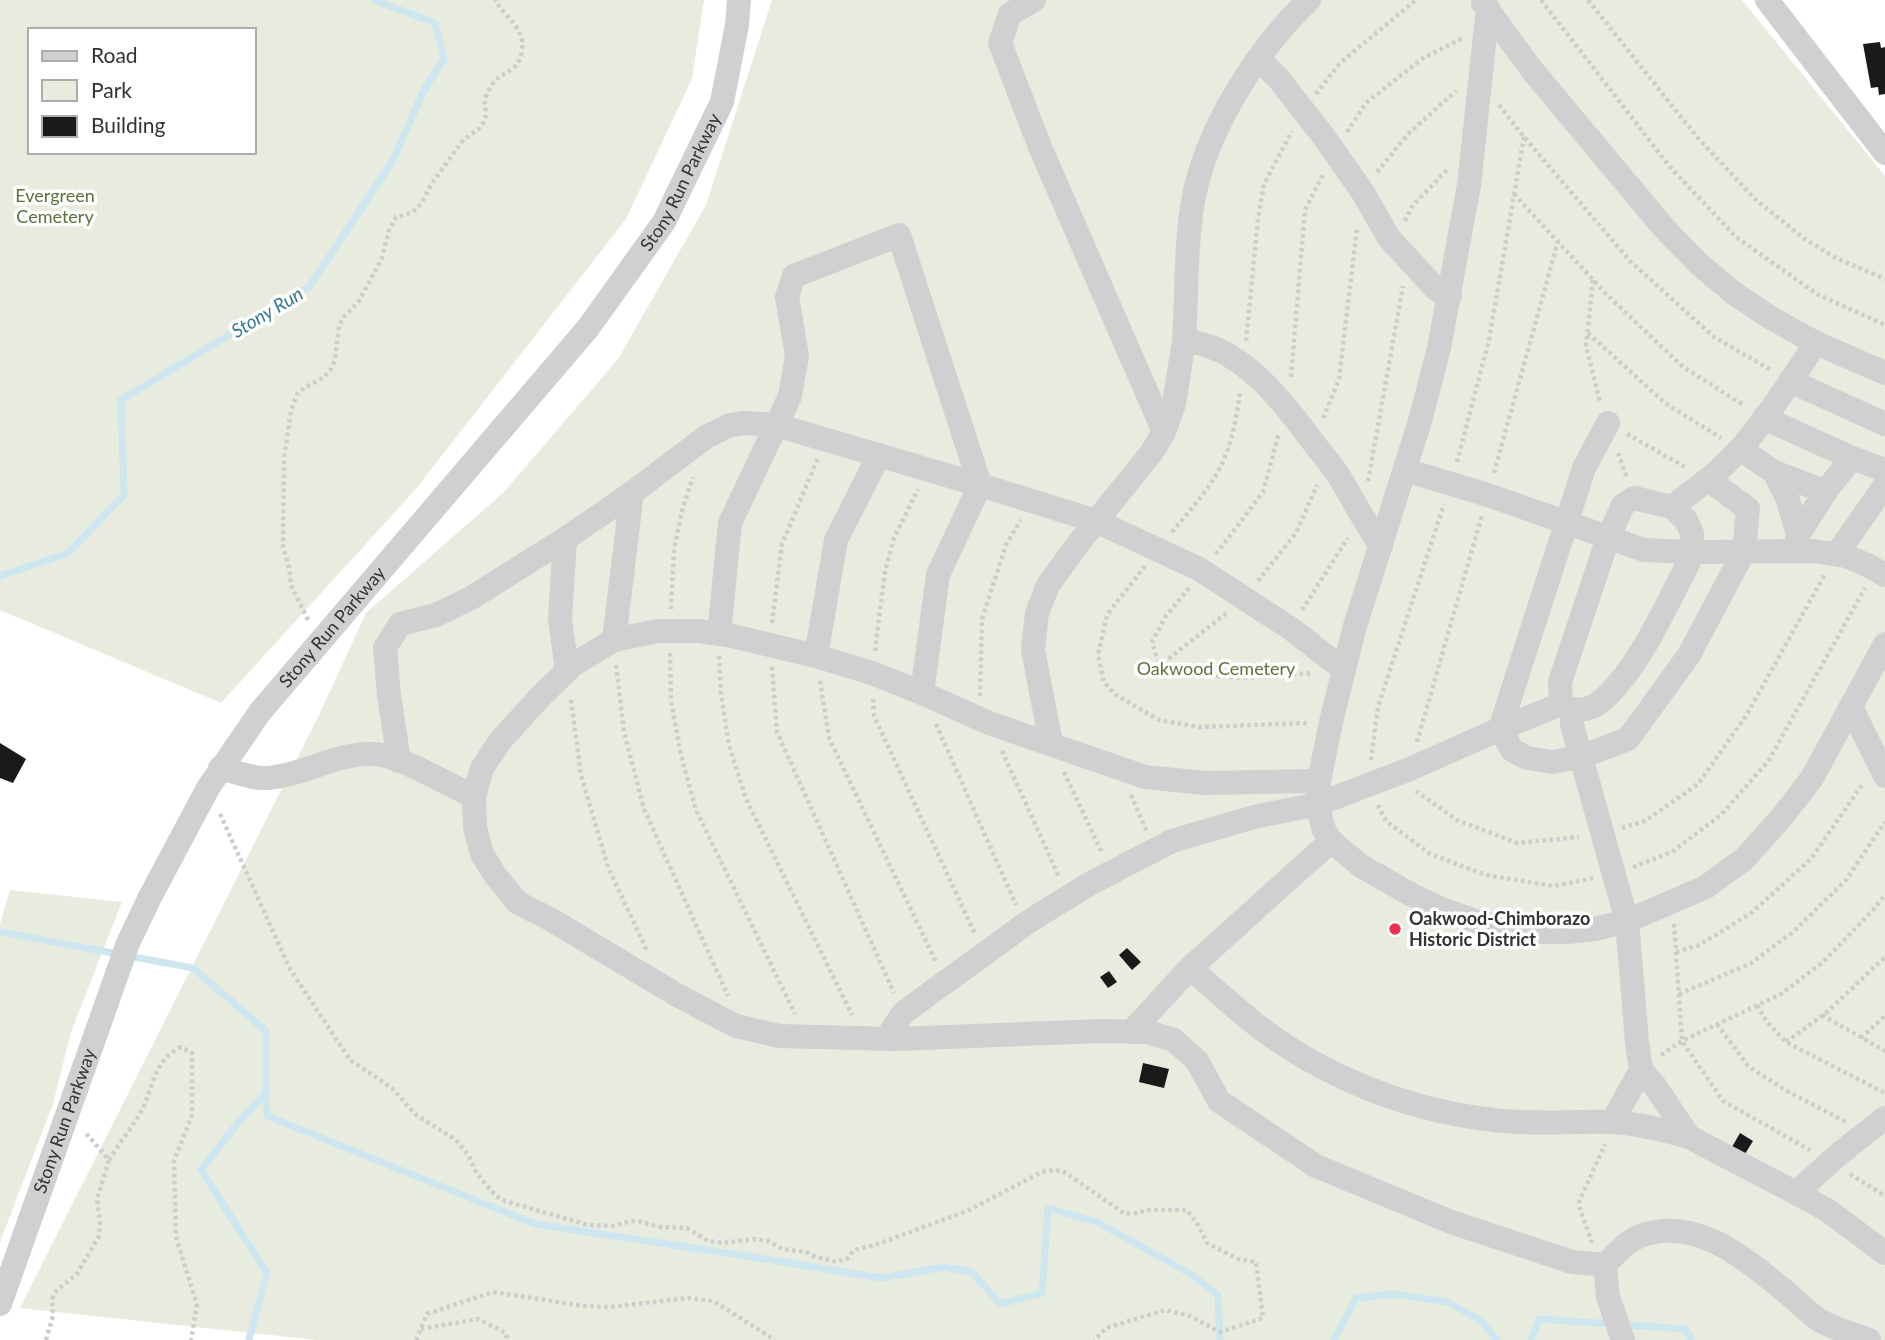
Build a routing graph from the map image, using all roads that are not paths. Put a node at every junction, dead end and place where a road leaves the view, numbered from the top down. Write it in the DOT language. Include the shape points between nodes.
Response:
graph roads {
  1 [pos="740,0"];
  2 [pos="1034,0"];
  3 [pos="1309,0"];
  4 [pos="1767,0"];
  5 [pos="1484,4"];
  6 [pos="1259,59"];
  7 [pos="1881,141"];
  8 [pos="1450,296"];
  9 [pos="1184,341"];
  10 [pos="1816,343"];
  11 [pos="1885,373"];
  12 [pos="1790,381"];
  13 [pos="1764,418"];
  14 [pos="1608,424"];
  15 [pos="1885,424"];
  16 [pos="776,425"];
  17 [pos="1164,432"];
  18 [pos="1740,449"];
  19 [pos="879,455"];
  20 [pos="1852,458"];
  21 [pos="1405,470"];
  22 [pos="1885,470"];
  23 [pos="1774,472"];
  24 [pos="1709,480"];
  25 [pos="980,485"];
  26 [pos="1885,485"];
  27 [pos="1826,492"];
  28 [pos="632,493"];
  29 [pos="1788,500"];
  30 [pos="1672,507"];
  31 [pos="1748,509"];
  32 [pos="1097,521"];
  33 [pos="1568,523"];
  34 [pos="565,538"];
  35 [pos="1608,538"];
  36 [pos="1796,543"];
  37 [pos="1381,546"];
  38 [pos="1744,551"];
  39 [pos="1693,552"];
  40 [pos="1837,554"];
  41 [pos="1882,567"];
  42 [pos="719,634"];
  43 [pos="614,640"];
  44 [pos="1885,644"];
  45 [pos="816,656"];
  46 [pos="1343,669"];
  47 [pos="567,671"];
  48 [pos="922,693"];
  49 [pos="1566,707"];
  50 [pos="1851,707"];
  51 [pos="1500,729"];
  52 [pos="1051,743"];
  53 [pos="1581,757"];
  54 [pos="399,761"];
  55 [pos="1881,769"];
  56 [pos="214,778"];
  57 [pos="1318,792"];
  58 [pos="474,797"];
  59 [pos="1331,841"];
  60 [pos="1627,921"];
  61 [pos="1190,968"];
  62 [pos="1131,1032"];
  63 [pos="874,1038"];
  64 [pos="1646,1066"];
  65 [pos="1875,1126"];
  66 [pos="1609,1132"];
  67 [pos="1689,1137"];
  68 [pos="1796,1193"];
  69 [pos="1885,1253"];
  70 [pos="1605,1265"];
  71 [pos="0,1304"];
  72 [pos="1623,1340"];
  73 [pos="1869,1340"];
  1 -- 56 [label="street, Stony Run Parkway" via="722,102 664,222 588,328 260,712"];
  2 -- 17 [label="street" via="1010,14 1000,43 1040,147"];
  3 -- 6 [label="street"];
  4 -- 7 [label="street"];
  5 -- 8 [label="street" via="1469,185"];
  5 -- 10 [label="street" via="1549,91 1700,265 1735,294"];
  6 -- 8 [label="street" via="1324,137 1400,251 1436,289"];
  6 -- 9 [label="street" via="1226,112 1198,179 1189,232"];
  8 -- 21 [label="street"];
  9 -- 17 [label="street" via="1174,404"];
  9 -- 37 [label="street" via="1212,347 1244,366 1287,407 1338,475"];
  10 -- 11 [label="street"];
  10 -- 12 [label="street"];
  12 -- 13 [label="street"];
  12 -- 15 [label="street"];
  13 -- 18 [label="street"];
  13 -- 20 [label="street"];
  14 -- 33 [label="street" via="1584,468"];
  16 -- 19 [label="street"];
  16 -- 25 [label="street" via="790,396 797,356 787,297 794,276 899,235"];
  16 -- 28 [label="street" via="730,425 706,437"];
  16 -- 42 [label="street" via="730,523"];
  17 -- 32 [label="street"];
  18 -- 23 [label="street"];
  18 -- 24 [label="street"];
  19 -- 25 [label="street"];
  19 -- 45 [label="street" via="836,540"];
  20 -- 22 [label="street"];
  20 -- 27 [label="street"];
  21 -- 33 [label="street"];
  21 -- 37 [label="street"];
  23 -- 27 [label="street"];
  23 -- 29 [label="street"];
  24 -- 30 [label="street"];
  24 -- 31 [label="street"];
  25 -- 32 [label="street"];
  25 -- 48 [label="street" via="938,575"];
  26 -- 40 [label="street"];
  27 -- 29 [label="street"];
  27 -- 36 [label="street"];
  28 -- 34 [label="street"];
  28 -- 43 [label="street"];
  29 -- 31 [label="street"];
  29 -- 36 [label="street"];
  30 -- 35 [label="street" via="1634,498 1623,505"];
  30 -- 39 [label="street" via="1686,520"];
  31 -- 38 [label="street"];
  32 -- 46 [label="street" via="1199,569"];
  32 -- 52 [label="street" via="1048,585 1037,613 1033,650"];
  33 -- 35 [label="street"];
  33 -- 51 [label="street"];
  34 -- 47 [label="street" via="560,619"];
  34 -- 54 [label="street" via="471,598 436,615 400,624 385,648"];
  35 -- 39 [label="street" via="1644,550"];
  35 -- 49 [label="street" via="1560,682"];
  36 -- 38 [label="street"];
  36 -- 40 [label="street"];
  37 -- 46 [label="street"];
  38 -- 39 [label="street"];
  38 -- 53 [label="street" via="1689,655 1628,739"];
  39 -- 49 [label="street" via="1641,651 1620,680 1591,707"];
  40 -- 41 [label="street"];
  42 -- 43 [label="street" via="658,631"];
  42 -- 45 [label="street"];
  43 -- 47 [label="street"];
  44 -- 50 [label="street"];
  45 -- 48 [label="street"];
  46 -- 57 [label="street"];
  47 -- 58 [label="street" via="501,740 482,768"];
  48 -- 52 [label="street" via="989,723"];
  49 -- 51 [label="street"];
  49 -- 53 [label="street"];
  50 -- 55 [label="street"];
  50 -- 60 [label="street" via="1812,778 1744,859 1706,887"];
  51 -- 53 [label="street" via="1512,750 1527,758 1553,762"];
  51 -- 57 [label="street" via="1410,769"];
  52 -- 57 [label="street" via="1145,777"];
  53 -- 60 [label="street"];
  54 -- 56 [label="street" via="376,754 352,756 285,775"];
  54 -- 58 [label="street"];
  56 -- 71 [label="street, Stony Run Parkway" via="128,943"];
  57 -- 59 [label="street" via="1323,828"];
  57 -- 63 [label="street" via="1172,841 1068,897 945,982"];
  58 -- 63 [label="street" via="482,854 518,903 736,1026 779,1036"];
  59 -- 60 [label="street" via="1361,866 1412,895 1475,921 1508,929 1567,932"];
  59 -- 61 [label="street"];
  60 -- 64 [label="street"];
  61 -- 62 [label="street"];
  61 -- 66 [label="street" via="1292,1049 1326,1069 1398,1099 1449,1113"];
  62 -- 63 [label="street"];
  62 -- 70 [label="street" via="1174,1040 1197,1061 1219,1101 1316,1166 1451,1222 1572,1262"];
  64 -- 66 [label="street"];
  64 -- 67 [label="street"];
  65 -- 68 [label="street"];
  66 -- 67 [label="street" via="1665,1130"];
  67 -- 68 [label="street"];
  68 -- 69 [label="street"];
  70 -- 72 [label="street" via="1608,1297"];
  70 -- 73 [label="street" via="1642,1236 1669,1232 1698,1235 1747,1261 1821,1321"];
}
